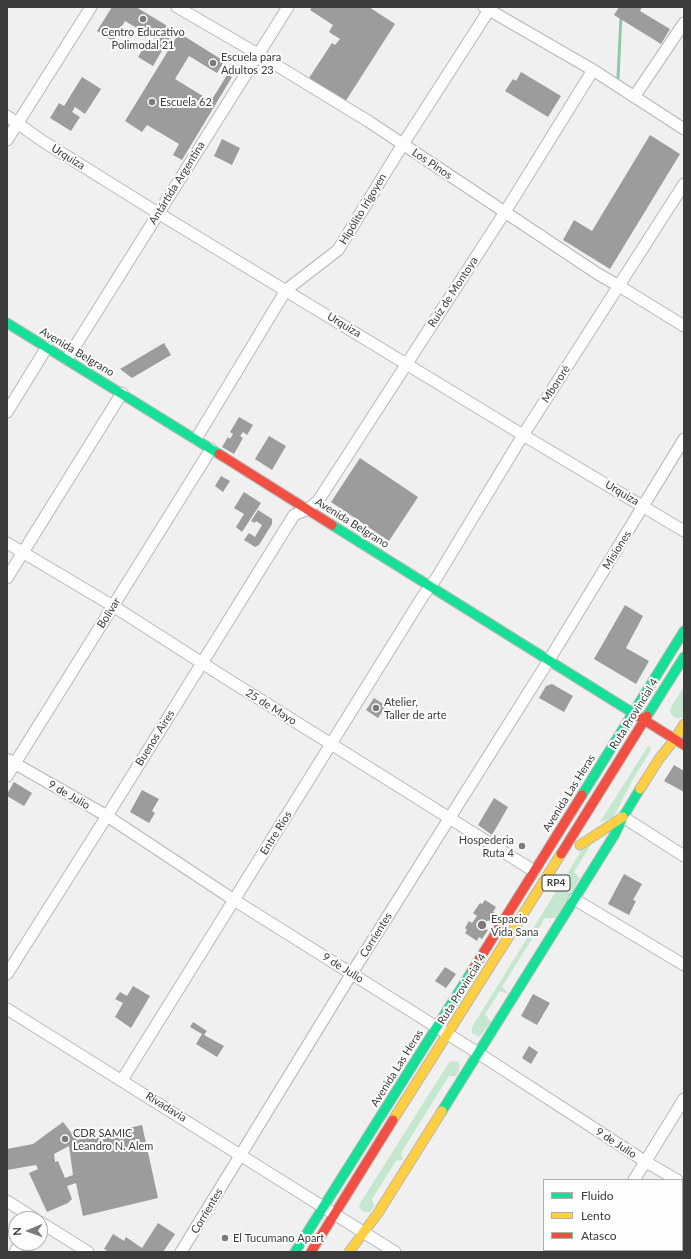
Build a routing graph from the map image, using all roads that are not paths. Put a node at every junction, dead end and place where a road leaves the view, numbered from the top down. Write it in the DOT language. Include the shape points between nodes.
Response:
graph roads {
  1 [pos="91,7"];
  2 [pos="177,7"];
  3 [pos="288,7"];
  4 [pos="488,8"];
  5 [pos="684,23"];
  6 [pos="258,54"];
  7 [pos="593,70"];
  8 [pos="634,97"];
  9 [pos="7,116"];
  10 [pos="18,123"];
  11 [pos="684,129"];
  12 [pos="7,140"];
  13 [pos="403,144"];
  14 [pos="684,184"];
  15 [pos="504,212"];
  16 [pos="158,213"];
  17 [pos="619,286"];
  18 [pos="286,290"];
  19 [pos="7,323"];
  20 [pos="684,326"];
  21 [pos="47,347"];
  22 [pos="67,359"];
  23 [pos="406,363"];
  24 [pos="122,393"];
  25 [pos="7,412"];
  26 [pos="523,435"];
  27 [pos="196,439"];
  28 [pos="684,439"];
  29 [pos="211,449"];
  30 [pos="644,506"];
  31 [pos="308,509"];
  32 [pos="684,531"];
  33 [pos="7,542"];
  34 [pos="23,553"];
  35 [pos="7,578"];
  36 [pos="431,587"];
  37 [pos="113,606"];
  38 [pos="684,631"];
  39 [pos="684,657"];
  40 [pos="549,660"];
  41 [pos="202,663"];
  42 [pos="633,713"];
  43 [pos="644,720"];
  44 [pos="656,723"];
  45 [pos="684,724"];
  46 [pos="648,736"];
  47 [pos="674,739"];
  48 [pos="330,744"];
  49 [pos="684,745"];
  50 [pos="11,761"];
  51 [pos="7,776"];
  52 [pos="107,816"];
  53 [pos="622,817"];
  54 [pos="450,819"];
  55 [pos="592,825"];
  56 [pos="684,856"];
  57 [pos="534,871"];
  58 [pos="574,899"];
  59 [pos="234,900"];
  60 [pos="684,965"];
  61 [pos="352,973"];
  62 [pos="7,974"];
  63 [pos="7,1009"];
  64 [pos="437,1027"];
  65 [pos="448,1034"];
  66 [pos="478,1053"];
  67 [pos="122,1080"];
  68 [pos="684,1099"];
  69 [pos="402,1107"];
  70 [pos="375,1126"];
  71 [pos="241,1155"];
  72 [pos="646,1162"];
  73 [pos="635,1179"];
  74 [pos="675,1179"];
  75 [pos="7,1201"];
  76 [pos="324,1206"];
  77 [pos="23,1211"];
  78 [pos="343,1216"];
  79 [pos="48,1227"];
  80 [pos="339,1230"];
  81 [pos="364,1232"];
  82 [pos="88,1252"];
  83 [pos="181,1252"];
  84 [pos="295,1252"];
  85 [pos="311,1252"];
  86 [pos="349,1252"];
  87 [pos="395,1252"];
  1 -- 10 [label="street"];
  2 -- 6 [label="street, Los Pinos"];
  3 -- 6 [label="street, Antártida Argentina"];
  4 -- 7 [label="street"];
  4 -- 13 [label="street, Hipólito Irigoyen"];
  5 -- 8 [label="street"];
  6 -- 13 [label="street, Los Pinos"];
  6 -- 16 [label="street, Antártida Argentina"];
  7 -- 8 [label="street"];
  7 -- 15 [label="street, Ruiz de Montoya"];
  8 -- 11 [label="street"];
  9 -- 10 [label="street, Urquiza"];
  10 -- 12 [label="street"];
  10 -- 16 [label="street, Urquiza"];
  13 -- 15 [label="street, Los Pinos"];
  13 -- 18 [label="street, Hipólito Irigoyen" via="338,250"];
  14 -- 17 [label="street, Mbororé"];
  15 -- 17 [label="street, Los Pinos"];
  15 -- 23 [label="street, Ruiz de Montoya"];
  16 -- 18 [label="street, Urquiza"];
  16 -- 22 [label="street, Antártida Argentina"];
  17 -- 20 [label="street, Los Pinos"];
  17 -- 26 [label="street, Mbororé"];
  18 -- 23 [label="street, Urquiza"];
  18 -- 27 [label="street, Hipólito Irigoyen"];
  19 -- 21 [label="main road, Avenida Belgrano"];
  21 -- 22 [label="main road, Avenida Belgrano"];
  21 -- 25 [label="street"];
  22 -- 24 [label="main road, Avenida Belgrano"];
  23 -- 26 [label="street, Urquiza"];
  23 -- 31 [label="street, Ruiz de Montoya" via="318,501"];
  24 -- 27 [label="main road, Avenida Belgrano"];
  24 -- 34 [label="street"];
  26 -- 30 [label="street, Urquiza"];
  26 -- 36 [label="street, Mbororé"];
  27 -- 29 [label="main road, Avenida Belgrano"];
  28 -- 30 [label="street, Misiones"];
  29 -- 31 [label="main road, Avenida Belgrano"];
  29 -- 37 [label="street, Bolivar"];
  30 -- 32 [label="street, Urquiza"];
  30 -- 40 [label="street, Misiones"];
  31 -- 36 [label="main road, Avenida Belgrano"];
  31 -- 41 [label="street, Buenos Aires" via="294,515"];
  33 -- 34 [label="street, 25 de Mayo"];
  34 -- 35 [label="street"];
  34 -- 37 [label="street, 25 de Mayo"];
  36 -- 40 [label="main road, Avenida Belgrano"];
  36 -- 48 [label="street, Entre Ríos"];
  37 -- 41 [label="street, 25 de Mayo"];
  37 -- 50 [label="street, Bolivar"];
  38 -- 42 [label="main road, Avenida Las Heras"];
  39 -- 43 [label="main road, Ruta Provincial 4 / RP4"];
  40 -- 42 [label="main road, Avenida Belgrano"];
  40 -- 54 [label="street, Corrientes"];
  41 -- 48 [label="street, 25 de Mayo"];
  41 -- 52 [label="street, Buenos Aires"];
  42 -- 43 [label="main road, Avenida Belgrano"];
  42 -- 57 [label="main road, Avenida Las Heras"];
  43 -- 44 [label="main road, Avenida Belgrano"];
  43 -- 65 [label="main road, Ruta Provincial 4 / RP4"];
  44 -- 46 [label="main road"];
  44 -- 47 [label="main road, Avenida Belgrano"];
  45 -- 47 [label="main road"];
  47 -- 49 [label="main road, Avenida Belgrano"];
  47 -- 53 [label="main road"];
  48 -- 54 [label="street, 25 de Mayo"];
  48 -- 59 [label="street, Entre Ríos"];
  50 -- 51 [label="street, Bolivar"];
  50 -- 52 [label="street, 9 de Julio"];
  52 -- 59 [label="street, 9 de Julio"];
  52 -- 62 [label="street, Buenos Aires"];
  53 -- 55 [label="main road" via="578,848"];
  53 -- 56 [label="street"];
  53 -- 58 [label="main road" via="615,834"];
  54 -- 57 [label="street, 25 de Mayo"];
  54 -- 61 [label="street, Corrientes"];
  57 -- 64 [label="main road, Avenida Las Heras"];
  58 -- 60 [label="street"];
  58 -- 66 [label="main road"];
  59 -- 61 [label="street, 9 de Julio"];
  59 -- 67 [label="street, Entre Ríos"];
  61 -- 64 [label="street, 9 de Julio"];
  61 -- 71 [label="street, Corrientes"];
  63 -- 67 [label="street, Rivadavia"];
  64 -- 65 [label="street, 9 de Julio"];
  64 -- 70 [label="main road, Avenida Las Heras"];
  65 -- 66 [label="street, 9 de Julio"];
  65 -- 69 [label="main road, Ruta Provincial 4 / RP4"];
  66 -- 72 [label="street, 9 de Julio"];
  66 -- 81 [label="main road"];
  67 -- 71 [label="street, Rivadavia"];
  68 -- 72 [label="street"];
  69 -- 70 [label="main road"];
  69 -- 78 [label="main road, Ruta Provincial 4 / RP4"];
  70 -- 76 [label="main road, Avenida Las Heras"];
  71 -- 76 [label="street, Rivadavia"];
  71 -- 83 [label="street, Corrientes"];
  72 -- 73 [label="street"];
  72 -- 74 [label="street, 9 de Julio"];
  75 -- 77 [label="street"];
  76 -- 78 [label="street, Rivadavia"];
  76 -- 84 [label="main road, Avenida Las Heras"];
  78 -- 80 [label="main road, Ruta Provincial 4 / RP4"];
  78 -- 81 [label="street, Rivadavia"];
  78 -- 85 [label="main road, Ruta Provincial 4 / RP4"];
  79 -- 82 [label="street"];
  81 -- 86 [label="main road"];
  81 -- 87 [label="street"];
}
